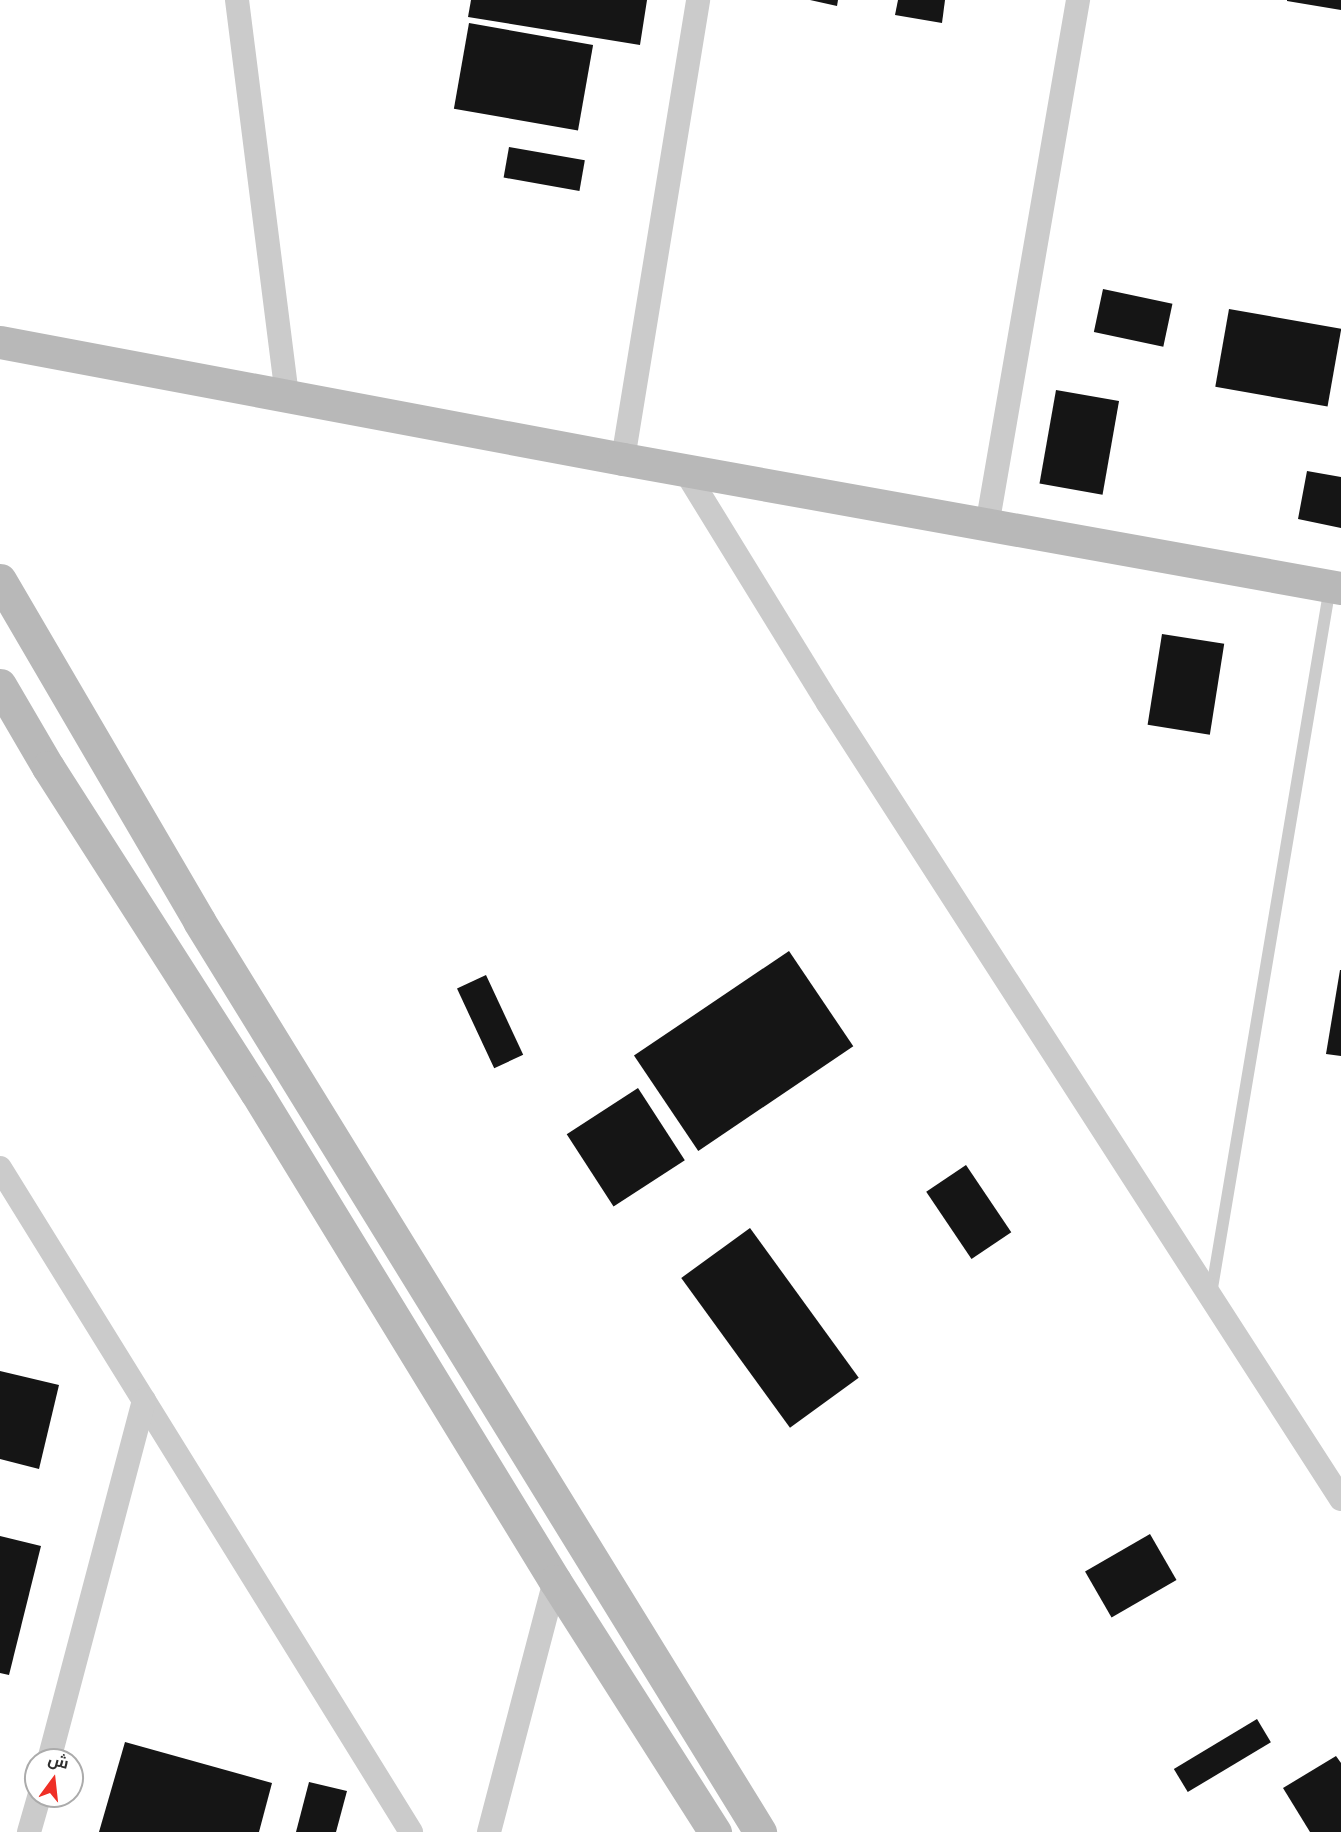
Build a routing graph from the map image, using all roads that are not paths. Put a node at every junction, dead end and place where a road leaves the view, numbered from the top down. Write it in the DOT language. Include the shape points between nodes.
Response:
graph roads {
  1 [pos="237,0"];
  2 [pos="699,0"];
  3 [pos="1078,0"];
  4 [pos="0,342"];
  5 [pos="286,395"];
  6 [pos="623,459"];
  7 [pos="684,469"];
  8 [pos="987,526"];
  9 [pos="0,580"];
  10 [pos="1336,588"];
  11 [pos="0,685"];
  12 [pos="0,1168"];
  13 [pos="1211,1295"];
  14 [pos="144,1400"];
  15 [pos="1341,1499"];
  16 [pos="555,1581"];
  17 [pos="51,1748"];
  18 [pos="36,1808"];
  19 [pos="29,1832"];
  20 [pos="411,1832"];
  21 [pos="489,1832"];
  22 [pos="715,1832"];
  23 [pos="760,1832"];
  1 -- 5 [label="street"];
  2 -- 6 [label="street"];
  3 -- 8 [label="street"];
  4 -- 5 [label="street"];
  5 -- 6 [label="street"];
  6 -- 7 [label="street"];
  7 -- 8 [label="street"];
  7 -- 13 [label="street" via="828,703"];
  8 -- 10 [label="street"];
  9 -- 23 [label="street" via="199,921"];
  10 -- 13 [label="lane"];
  11 -- 16 [label="street" via="48,767 256,1092"];
  12 -- 14 [label="street"];
  13 -- 15 [label="street"];
  14 -- 17 [label="street"];
  14 -- 20 [label="street"];
  16 -- 21 [label="street"];
  16 -- 22 [label="street"];
  18 -- 19 [label="street"];
}
